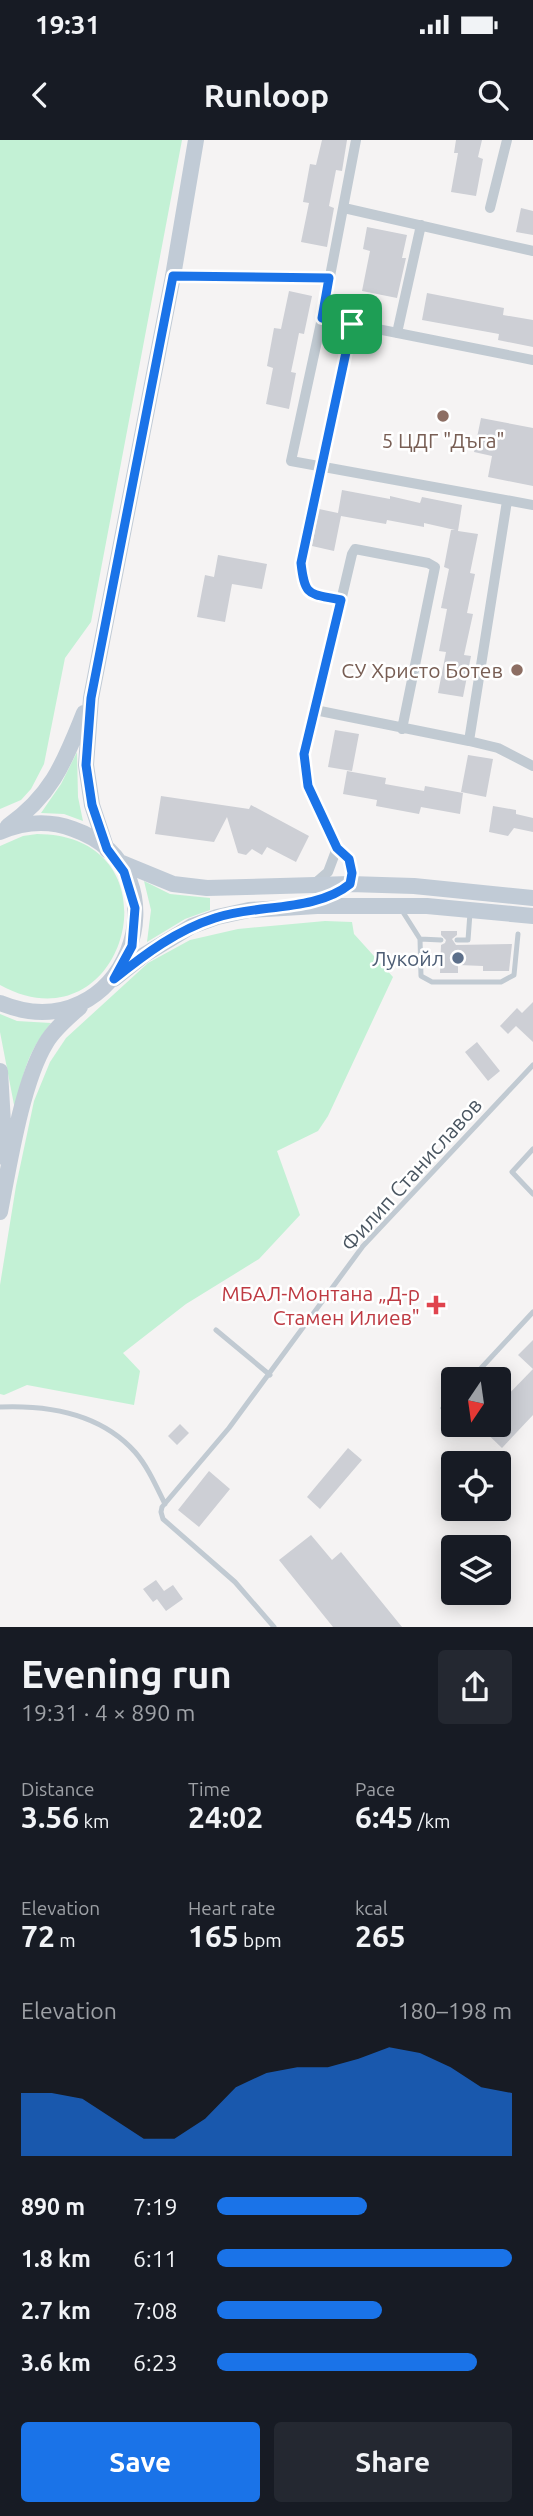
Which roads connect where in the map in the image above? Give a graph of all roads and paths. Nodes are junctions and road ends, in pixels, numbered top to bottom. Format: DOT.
graph roads {
  1 [pos="196,140"];
  2 [pos="356,140"];
  3 [pos="507,140"];
  4 [pos="344,208"];
  5 [pos="490,208"];
  6 [pos="421,225"];
  7 [pos="533,251"];
  8 [pos="173,276"];
  9 [pos="329,278"];
  10 [pos="322,318"];
  11 [pos="352,324"];
  12 [pos="397,333"];
  13 [pos="533,360"];
  14 [pos="321,467"];
  15 [pos="507,501"];
  16 [pos="533,505"];
  17 [pos="341,600"];
  18 [pos="91,698"];
  19 [pos="315,709"];
  20 [pos="402,729"];
  21 [pos="469,741"];
  22 [pos="533,766"];
  23 [pos="0,832"];
  24 [pos="337,848"];
  25 [pos="112,855"];
  26 [pos="350,884"];
  27 [pos="313,885"];
  28 [pos="525,897"];
  29 [pos="471,898"];
  30 [pos="399,905"];
  31 [pos="277,907"];
  32 [pos="533,916"];
  33 [pos="518,934"];
  34 [pos="419,939"];
  35 [pos="441,940"];
  36 [pos="457,940"];
  37 [pos="114,979"];
  38 [pos="86,1001"];
  39 [pos="0,1003"];
  40 [pos="533,1065"];
  41 [pos="0,1070"];
  42 [pos="533,1149"];
  43 [pos="5,1185"];
  44 [pos="533,1194"];
  45 [pos="0,1212"];
  46 [pos="533,1312"];
  47 [pos="216,1330"];
  48 [pos="482,1367"];
  49 [pos="270,1375"];
  50 [pos="0,1407"];
  51 [pos="165,1504"];
  52 [pos="274,1627"];
  1 -- 8 [label="main road"];
  2 -- 4 [label="street"];
  3 -- 5 [label="street"];
  4 -- 6 [label="street"];
  4 -- 9 [label="street"];
  6 -- 7 [label="street"];
  6 -- 12 [label="street"];
  8 -- 9 [label="street"];
  8 -- 18 [label="main road"];
  9 -- 10 [label="street"];
  10 -- 11 [label="street"];
  10 -- 14 [label="street"];
  11 -- 12 [label="street"];
  11 -- 14 [label="lane"];
  12 -- 13 [label="street"];
  14 -- 15 [label="street"];
  14 -- 17 [label="street"];
  15 -- 16 [label="street"];
  15 -- 21 [label="street"];
  17 -- 19 [label="street"];
  17 -- 20 [label="street"];
  18 -- 23 [label="main road"];
  18 -- 25 [label="main road"];
  19 -- 20 [label="street"];
  19 -- 24 [label="street"];
  20 -- 21 [label="street"];
  21 -- 22 [label="street"];
  23 -- 25 [label="main road"];
  24 -- 26 [label="street"];
  24 -- 27 [label="street"];
  25 -- 27 [label="main road"];
  25 -- 37 [label="main road"];
  26 -- 27 [label="main road"];
  26 -- 29 [label="main road"];
  26 -- 31 [label="main road"];
  28 -- 29 [label="main road"];
  29 -- 30 [label="main road"];
  29 -- 32 [label="main road"];
  29 -- 36 [label="lane"];
  30 -- 31 [label="main road"];
  30 -- 34 [label="lane"];
  31 -- 37 [label="main road"];
  33 -- 34 [label="lane"];
  34 -- 35 [label="lane"];
  37 -- 38 [label="main road"];
  38 -- 39 [label="main road"];
  38 -- 43 [label="main road"];
  40 -- 49 [label="lane, Филип Станиславов"];
  41 -- 43 [label="main road"];
  42 -- 44 [label="lane"];
  43 -- 45 [label="main road"];
  46 -- 48 [label="lane"];
  47 -- 49 [label="lane"];
  49 -- 51 [label="lane, Филип Станиславов"];
  50 -- 51 [label="lane"];
  51 -- 52 [label="lane"];
}
